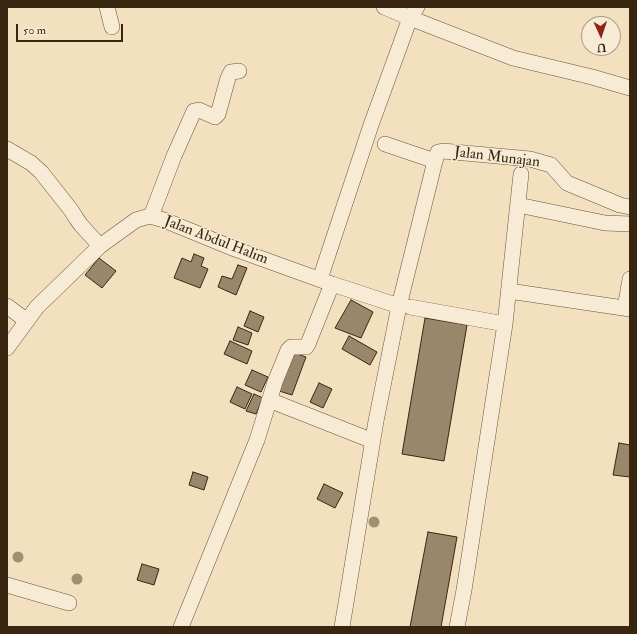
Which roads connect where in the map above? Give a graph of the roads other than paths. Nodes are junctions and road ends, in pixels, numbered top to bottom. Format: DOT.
graph roads {
  1 [pos="107,7"];
  2 [pos="384,7"];
  3 [pos="414,13"];
  4 [pos="112,27"];
  5 [pos="238,71"];
  6 [pos="630,88"];
  7 [pos="385,144"];
  8 [pos="7,149"];
  9 [pos="435,161"];
  10 [pos="521,174"];
  11 [pos="518,205"];
  12 [pos="630,207"];
  13 [pos="150,216"];
  14 [pos="630,224"];
  15 [pos="100,246"];
  16 [pos="630,279"];
  17 [pos="326,282"];
  18 [pos="509,291"];
  19 [pos="7,306"];
  20 [pos="405,306"];
  21 [pos="628,309"];
  22 [pos="27,321"];
  23 [pos="505,324"];
  24 [pos="7,348"];
  25 [pos="269,400"];
  26 [pos="373,441"];
  27 [pos="7,585"];
  28 [pos="69,603"];
  29 [pos="181,627"];
  30 [pos="342,627"];
  31 [pos="456,627"];
  1 -- 4 [label="street"];
  2 -- 3 [label="street"];
  3 -- 6 [label="street"];
  3 -- 17 [label="street"];
  5 -- 13 [label="street"];
  7 -- 9 [label="street"];
  8 -- 15 [label="street"];
  9 -- 12 [label="street, Jalan Munajan"];
  9 -- 20 [label="street, Jalan Munajan"];
  10 -- 11 [label="street"];
  11 -- 14 [label="street"];
  11 -- 18 [label="street"];
  13 -- 15 [label="street, Jalan Abdul Halim"];
  13 -- 17 [label="street, Jalan Abdul Halim"];
  15 -- 22 [label="street, Jalan Abdul Halim"];
  16 -- 21 [label="street"];
  17 -- 20 [label="street, Jalan Abdul Halim"];
  17 -- 25 [label="street"];
  18 -- 21 [label="street"];
  18 -- 23 [label="street"];
  19 -- 22 [label="street"];
  20 -- 23 [label="street, Jalan Abdul Halim"];
  20 -- 26 [label="street, Jalan Munajan"];
  22 -- 24 [label="street, Jalan Abdul Halim"];
  23 -- 31 [label="street"];
  25 -- 26 [label="street"];
  25 -- 29 [label="street"];
  26 -- 30 [label="street, Jalan Munajan"];
  27 -- 28 [label="street"];
}
